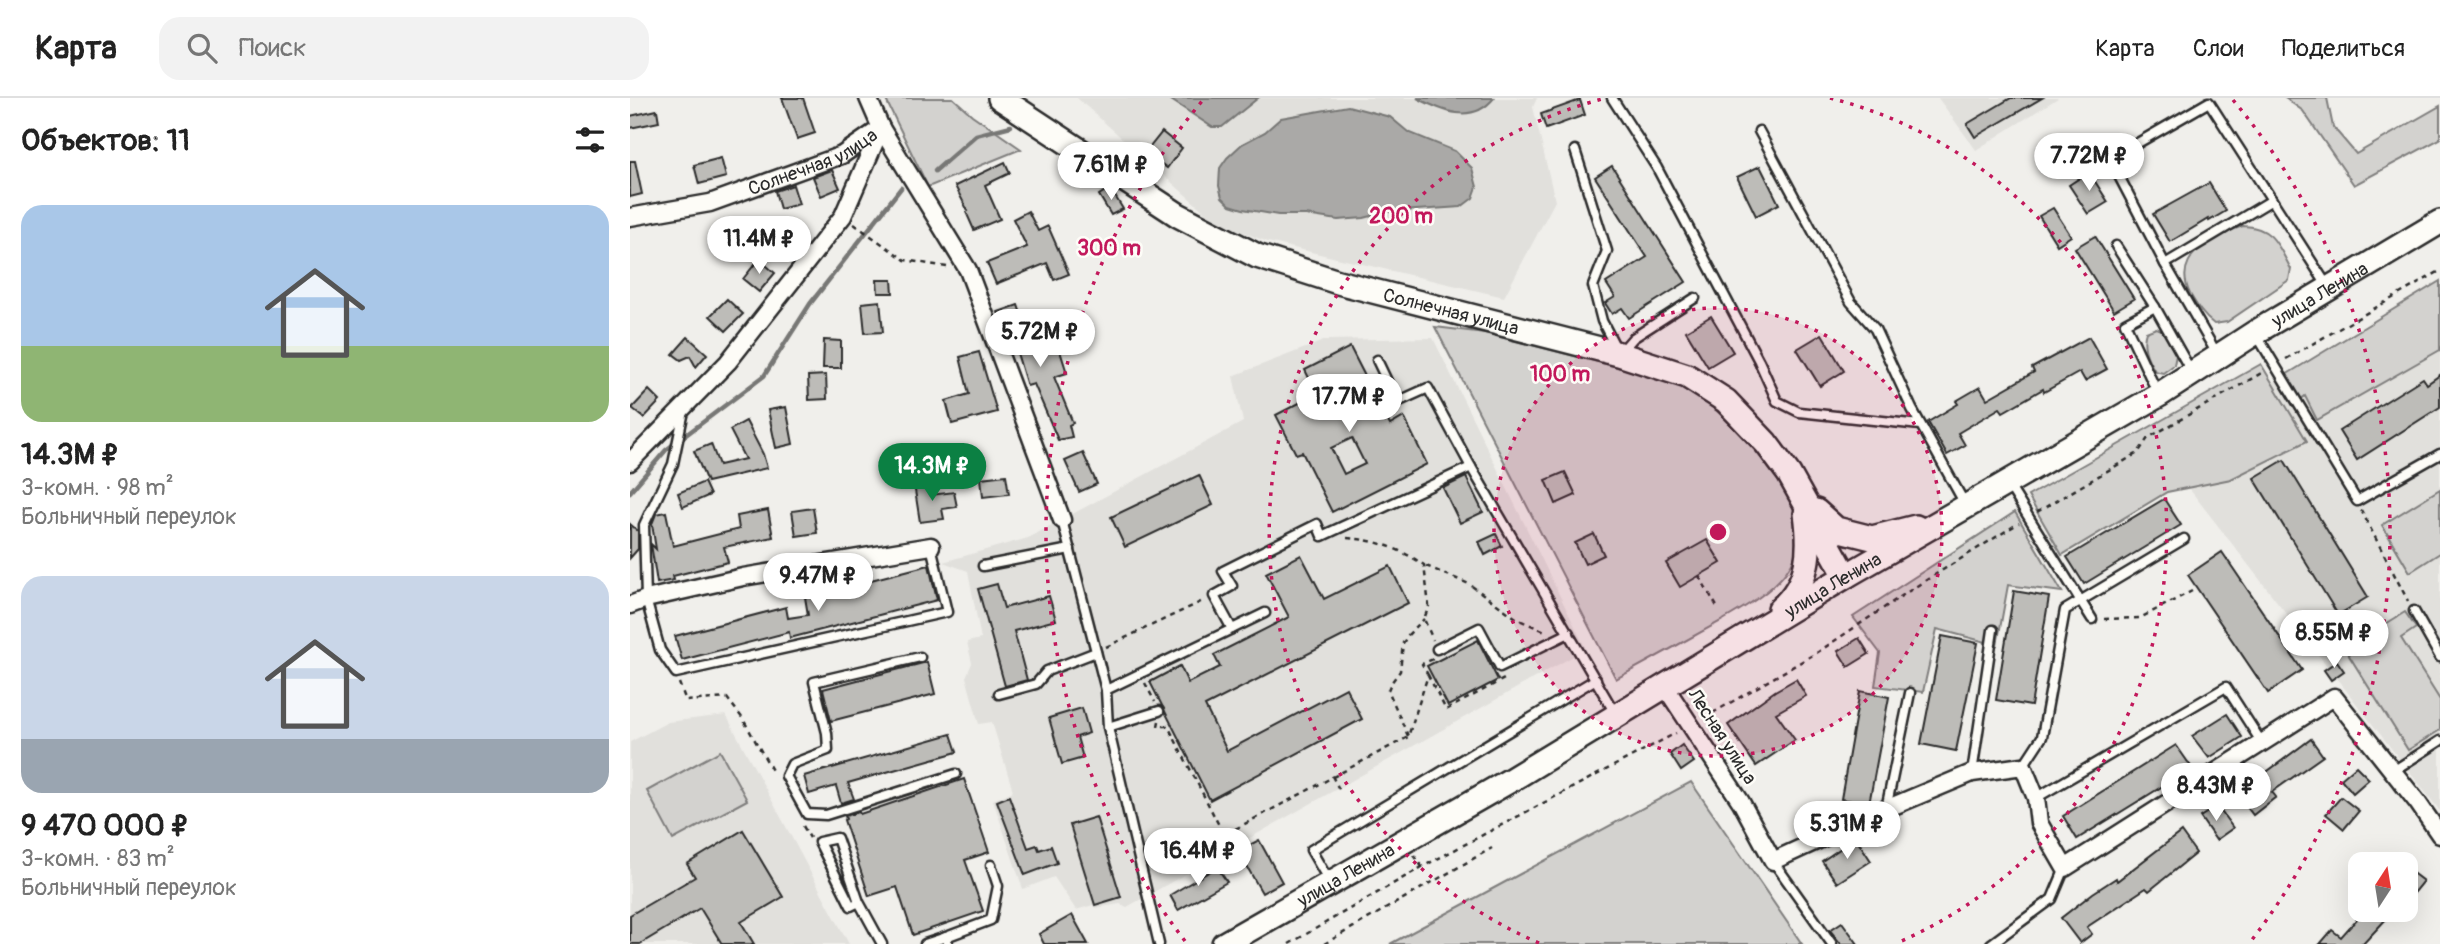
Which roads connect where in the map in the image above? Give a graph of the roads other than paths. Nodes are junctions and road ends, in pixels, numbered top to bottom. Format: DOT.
graph roads {
  1 [pos="868,98"];
  2 [pos="1000,98"];
  3 [pos="1612,98"];
  4 [pos="881,128"];
  5 [pos="1759,131"];
  6 [pos="1575,150"];
  7 [pos="2272,200"];
  8 [pos="630,217"];
  9 [pos="2440,222"];
  10 [pos="2116,246"];
  11 [pos="2165,264"];
  12 [pos="2329,290"];
  13 [pos="1695,298"];
  14 [pos="2155,307"];
  15 [pos="2256,332"];
  16 [pos="1619,354"];
  17 [pos="2218,356"];
  18 [pos="1377,360"];
  19 [pos="2192,373"];
  20 [pos="2159,395"];
  21 [pos="685,406"];
  22 [pos="1920,425"];
  23 [pos="2440,454"];
  24 [pos="630,462"];
  25 [pos="1471,467"];
  26 [pos="2007,481"];
  27 [pos="1804,499"];
  28 [pos="1966,506"];
  29 [pos="1062,520"];
  30 [pos="1939,521"];
  31 [pos="2184,539"];
  32 [pos="931,546"];
  33 [pos="1070,549"];
  34 [pos="983,566"];
  35 [pos="1846,576"];
  36 [pos="646,599"];
  37 [pos="2081,601"];
  38 [pos="630,605"];
  39 [pos="2414,611"];
  40 [pos="1265,613"];
  41 [pos="2092,619"];
  42 [pos="1232,629"];
  43 [pos="1993,629"];
  44 [pos="1756,630"];
  45 [pos="1569,633"];
  46 [pos="1437,649"];
  47 [pos="1096,652"];
  48 [pos="920,657"];
  49 [pos="2440,657"];
  50 [pos="1595,679"];
  51 [pos="1664,685"];
  52 [pos="1106,690"];
  53 [pos="1910,693"];
  54 [pos="999,694"];
  55 [pos="1159,711"];
  56 [pos="1616,715"];
  57 [pos="1108,727"];
  58 [pos="2440,741"];
  59 [pos="2262,743"];
  60 [pos="2023,766"];
  61 [pos="2393,771"];
  62 [pos="1972,773"];
  63 [pos="956,774"];
  64 [pos="2036,797"];
  65 [pos="1886,809"];
  66 [pos="2440,835"];
  67 [pos="1773,861"];
  68 [pos="991,865"];
  69 [pos="2065,867"];
  70 [pos="1329,883"];
  71 [pos="859,902"];
  72 [pos="947,940"];
  73 [pos="882,944"];
  74 [pos="925,944"];
  75 [pos="1159,944"];
  76 [pos="1224,944"];
  77 [pos="1832,944"];
  78 [pos="1991,944"];
  1 -- 4 [label="street, Солнечная улица"];
  2 -- 16 [label="main road, Солнечная улица"];
  3 -- 22 [label="lane"];
  4 -- 8 [label="street, Солнечная улица"];
  4 -- 21 [label="street"];
  4 -- 29 [label="street"];
  5 -- 22 [label="lane"];
  6 -- 16 [label="lane"];
  7 -- 11 [label="lane"];
  7 -- 11 [label="lane"];
  7 -- 12 [label="lane"];
  9 -- 12 [label="main road, улица Ленина"];
  10 -- 14 [label="lane"];
  11 -- 17 [label="lane"];
  12 -- 15 [label="main road, улица Ленина"];
  13 -- 16 [label="lane"];
  14 -- 19 [label="lane"];
  14 -- 20 [label="lane"];
  15 -- 17 [label="main road, улица Ленина"];
  15 -- 23 [label="lane"];
  16 -- 27 [label="main road, Солнечная улица"];
  17 -- 19 [label="main road, улица Ленина"];
  18 -- 25 [label="lane"];
  19 -- 20 [label="main road, улица Ленина"];
  20 -- 26 [label="main road, улица Ленина"];
  21 -- 24 [label="street"];
  21 -- 36 [label="lane"];
  22 -- 28 [label="lane"];
  25 -- 42 [label="lane"];
  25 -- 45 [label="lane"];
  26 -- 28 [label="main road, улица Ленина"];
  26 -- 37 [label="lane"];
  27 -- 30 [label="main road"];
  27 -- 35 [label="main road, Солнечная улица"];
  27 -- 44 [label="main road"];
  28 -- 30 [label="main road, улица Ленина"];
  29 -- 33 [label="lane"];
  30 -- 35 [label="main road, улица Ленина"];
  31 -- 37 [label="lane"];
  32 -- 36 [label="street"];
  32 -- 36 [label="lane"];
  33 -- 34 [label="lane"];
  33 -- 47 [label="lane"];
  35 -- 44 [label="main road, улица Ленина"];
  36 -- 38 [label="street"];
  37 -- 41 [label="lane"];
  37 -- 60 [label="lane"];
  39 -- 49 [label="lane"];
  40 -- 42 [label="lane"];
  42 -- 52 [label="lane"];
  43 -- 62 [label="lane"];
  44 -- 51 [label="main road, улица Ленина"];
  45 -- 46 [label="lane"];
  45 -- 50 [label="lane"];
  47 -- 52 [label="lane"];
  47 -- 54 [label="lane"];
  48 -- 63 [label="lane"];
  50 -- 56 [label="lane"];
  50 -- 70 [label="lane"];
  51 -- 56 [label="main road, улица Ленина"];
  51 -- 67 [label="street, Лесная улица"];
  52 -- 57 [label="lane"];
  53 -- 65 [label="lane"];
  55 -- 57 [label="lane"];
  56 -- 70 [label="main road, улица Ленина"];
  57 -- 75 [label="lane"];
  58 -- 61 [label="lane"];
  59 -- 61 [label="street"];
  59 -- 64 [label="lane"];
  59 -- 69 [label="street"];
  60 -- 62 [label="street"];
  60 -- 64 [label="street"];
  61 -- 66 [label="street"];
  62 -- 65 [label="street"];
  64 -- 69 [label="street"];
  65 -- 67 [label="street"];
  67 -- 77 [label="lane"];
  68 -- 72 [label="lane"];
  69 -- 78 [label="lane"];
  70 -- 76 [label="main road, улица Ленина"];
  71 -- 71 [label="lane"];
  71 -- 73 [label="lane"];
  72 -- 74 [label="lane"];
}
